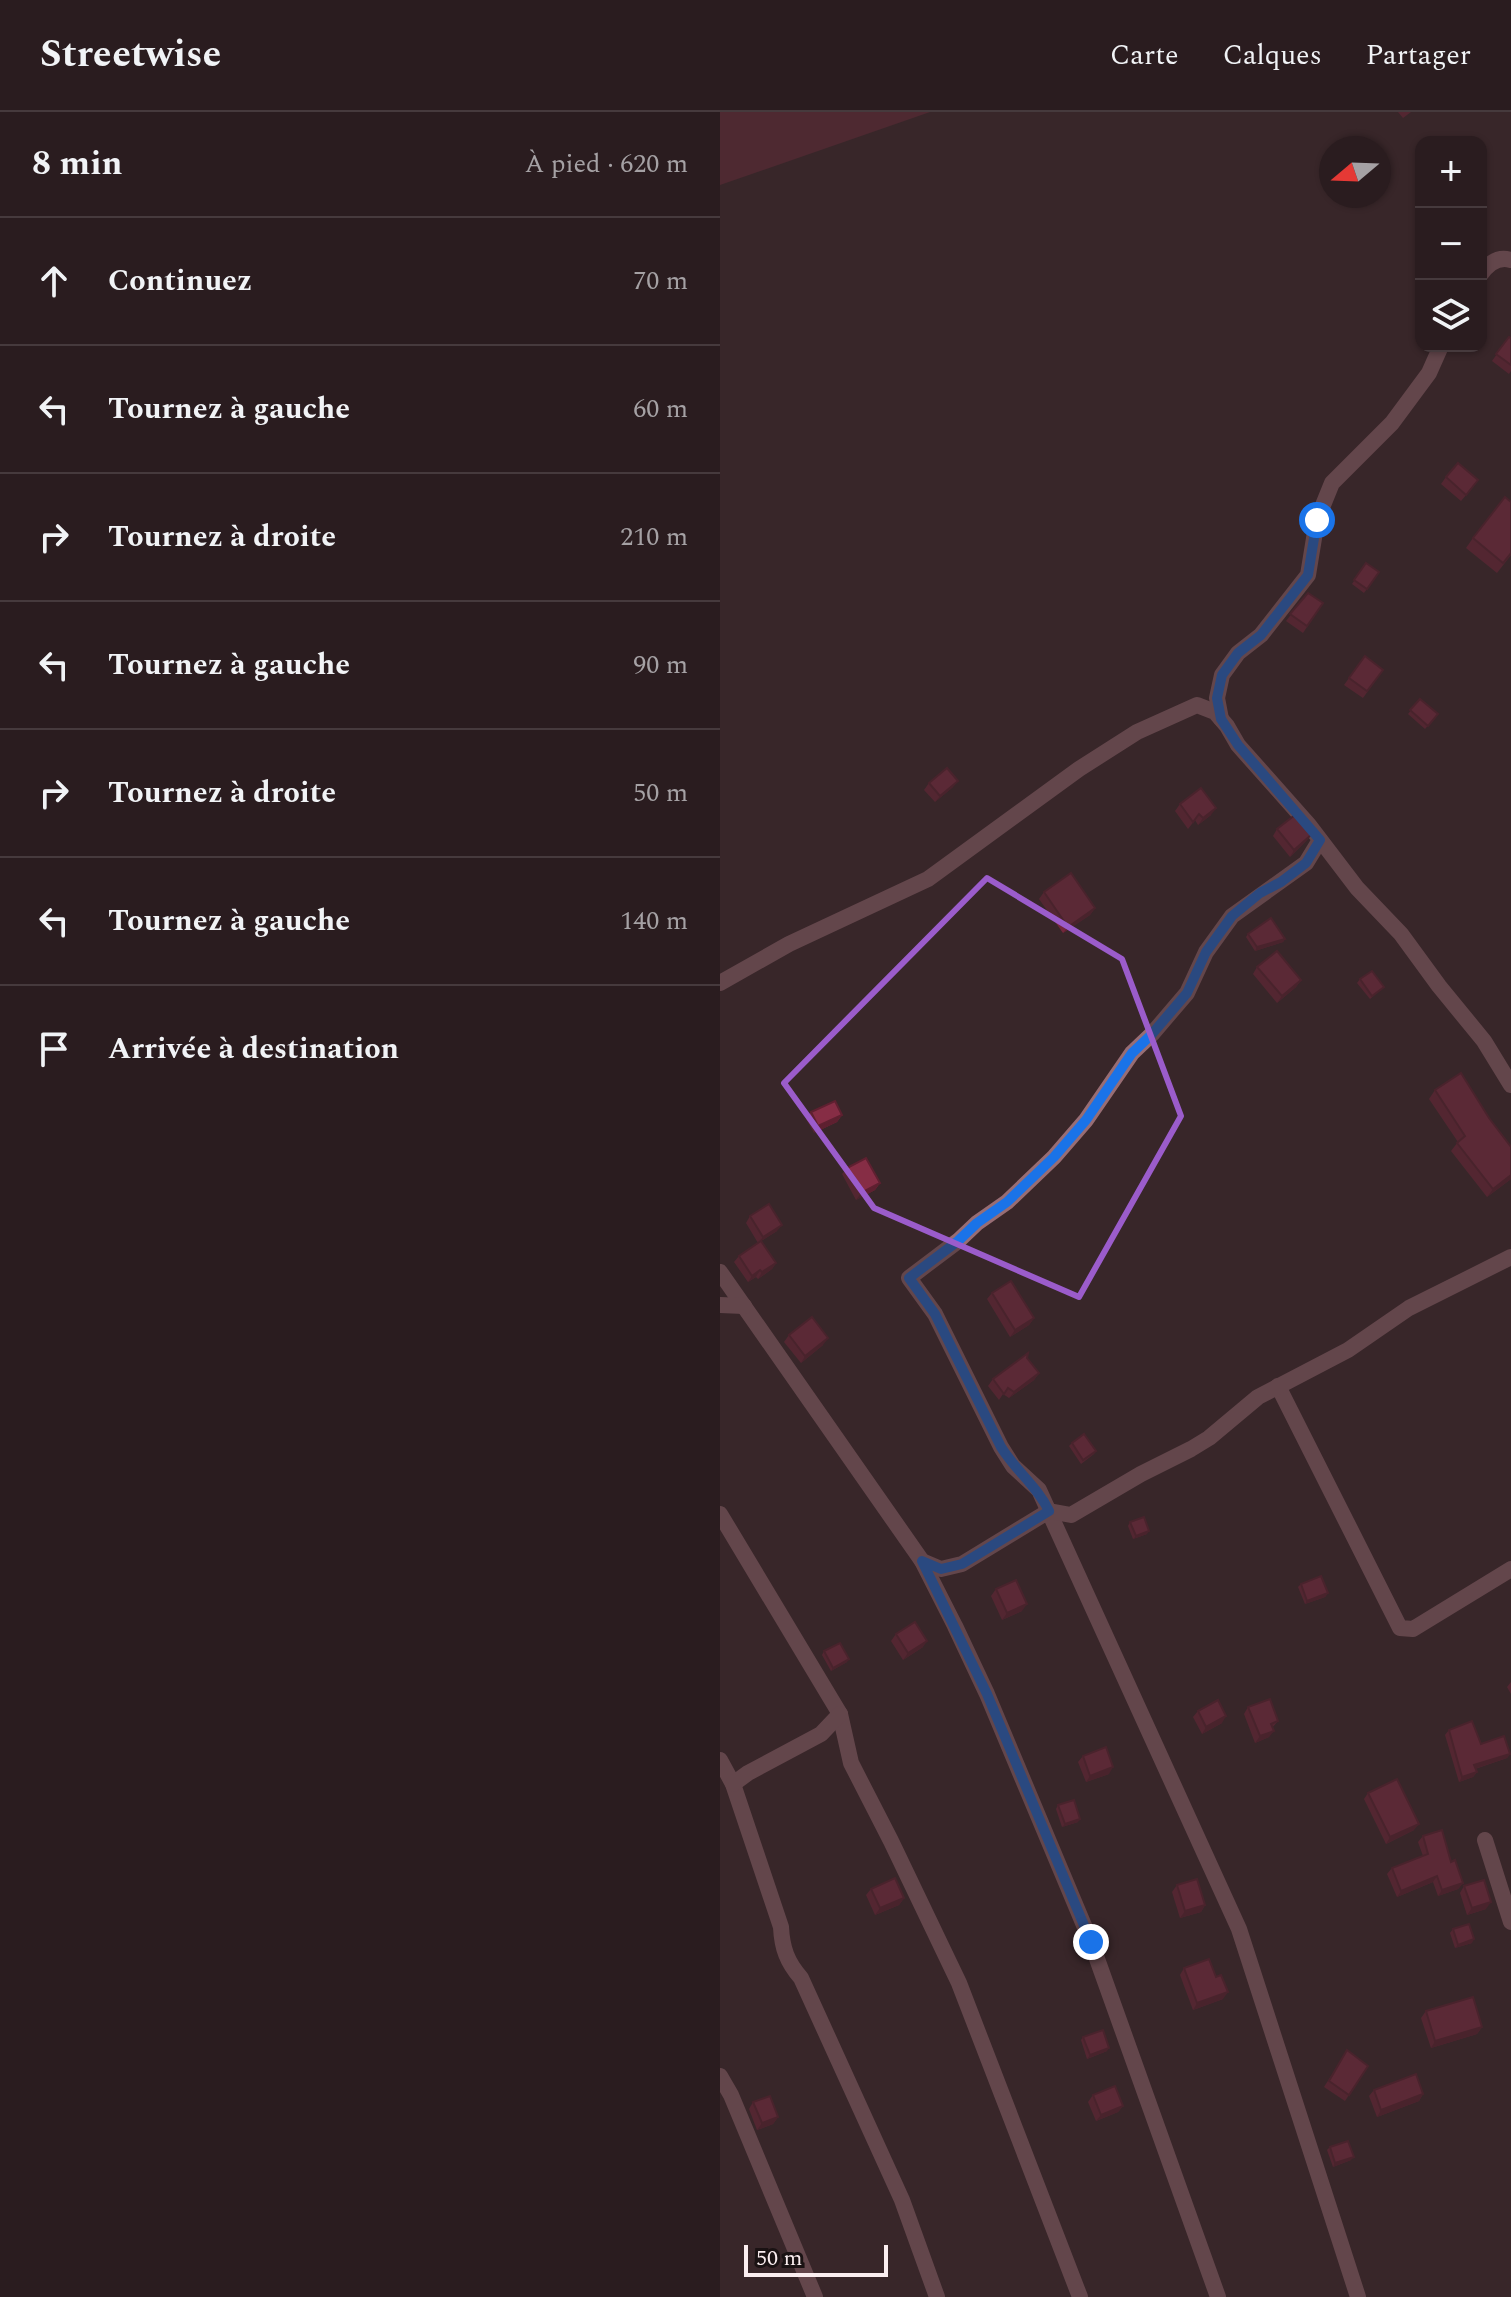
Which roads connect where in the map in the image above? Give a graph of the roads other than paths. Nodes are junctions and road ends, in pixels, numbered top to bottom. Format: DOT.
graph roads {
  1 [pos="1509,256"];
  2 [pos="1487,265"];
  3 [pos="1438,352"];
  4 [pos="1221,719"];
  5 [pos="1320,840"];
  6 [pos="720,983"];
  7 [pos="1511,1085"];
  8 [pos="1511,1257"];
  9 [pos="720,1272"];
  10 [pos="720,1305"];
  11 [pos="744,1306"];
  12 [pos="1278,1386"];
  13 [pos="1049,1511"];
  14 [pos="720,1514"];
  15 [pos="1071,1515"];
  16 [pos="1061,1538"];
  17 [pos="922,1561"];
  18 [pos="1511,1569"];
  19 [pos="840,1714"];
  20 [pos="720,1760"];
  21 [pos="733,1784"];
  22 [pos="1485,1840"];
  23 [pos="1511,1922"];
  24 [pos="720,2076"];
  25 [pos="815,2297"];
  26 [pos="937,2297"];
  27 [pos="1080,2297"];
  28 [pos="1218,2297"];
  29 [pos="1358,2297"];
  1 -- 2 [label="street"];
  3 -- 4 [label="street"];
  4 -- 5 [label="street"];
  4 -- 6 [label="street"];
  5 -- 7 [label="street"];
  5 -- 13 [label="street"];
  8 -- 12 [label="street"];
  9 -- 11 [label="street"];
  10 -- 11 [label="street"];
  11 -- 17 [label="street"];
  12 -- 15 [label="street"];
  12 -- 18 [label="street"];
  13 -- 15 [label="street"];
  13 -- 16 [label="street"];
  13 -- 17 [label="street"];
  14 -- 19 [label="street"];
  15 -- 16 [label="street"];
  16 -- 29 [label="street"];
  17 -- 28 [label="street"];
  19 -- 21 [label="street"];
  19 -- 27 [label="street"];
  20 -- 21 [label="street"];
  21 -- 26 [label="street"];
  22 -- 23 [label="street"];
  24 -- 25 [label="street"];
}
